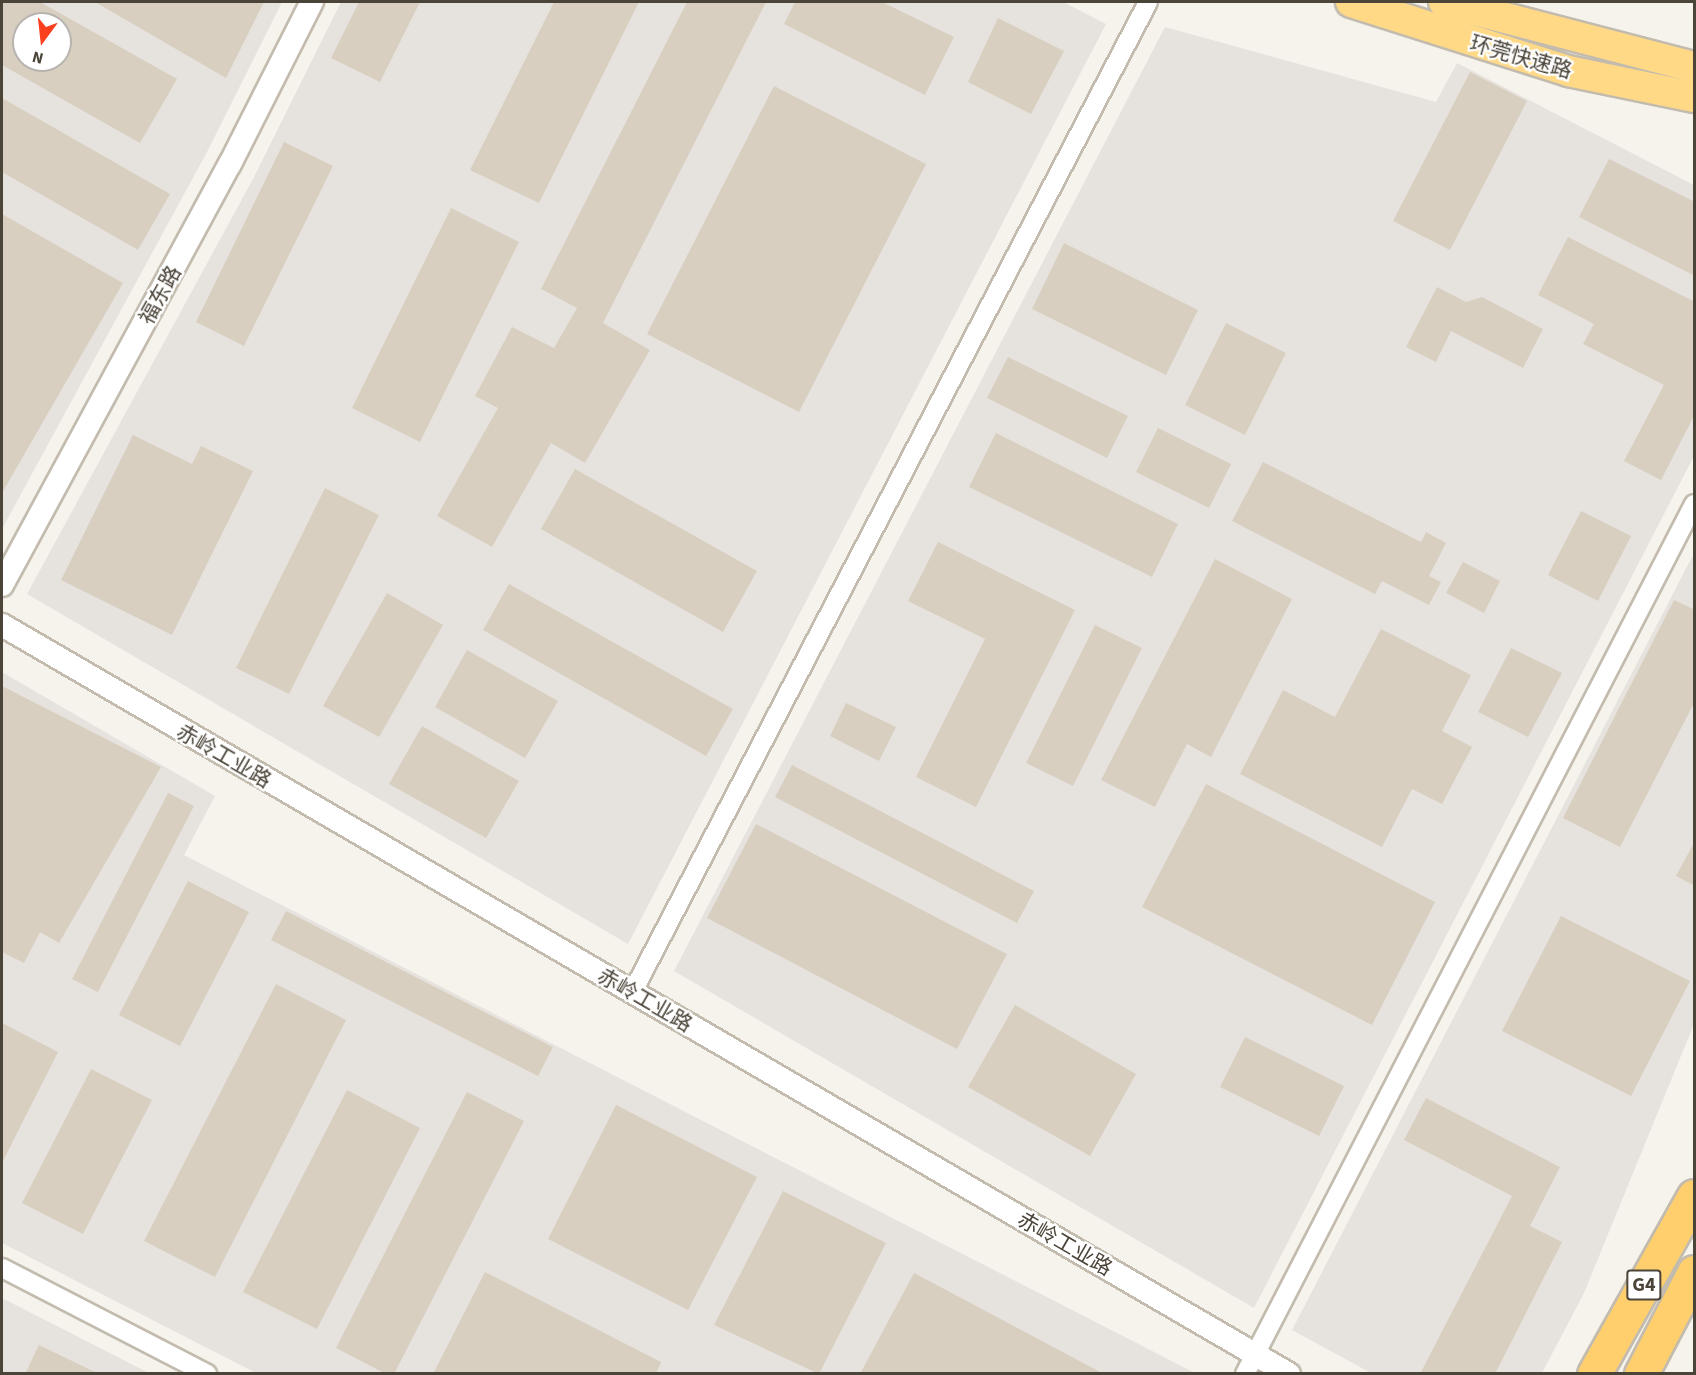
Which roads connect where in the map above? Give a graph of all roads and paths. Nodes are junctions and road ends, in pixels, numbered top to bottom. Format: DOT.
graph roads {
  1 [pos="312,2"];
  2 [pos="1148,2"];
  3 [pos="1351,2"];
  4 [pos="1444,2"];
  5 [pos="1695,67"];
  6 [pos="1695,97"];
  7 [pos="1695,504"];
  8 [pos="2,585"];
  9 [pos="2,625"];
  10 [pos="632,993"];
  11 [pos="1695,1196"];
  12 [pos="2,1268"];
  13 [pos="1695,1272"];
  14 [pos="1250,1364"];
  15 [pos="207,1374"];
  16 [pos="1289,1374"];
  17 [pos="1594,1374"];
  18 [pos="1641,1374"];
  1 -- 8 [label="street, 福东路"];
  2 -- 10 [label="street"];
  3 -- 6 [label="highway, 环莞快速路"];
  4 -- 5 [label="highway, 环莞快速路"];
  7 -- 14 [label="street"];
  9 -- 10 [label="street, 赤岭工业路"];
  10 -- 14 [label="street, 赤岭工业路"];
  11 -- 17 [label="highway, G4"];
  12 -- 15 [label="street"];
  13 -- 18 [label="highway, G4"];
  14 -- 16 [label="street, 赤岭工业路"];
}
